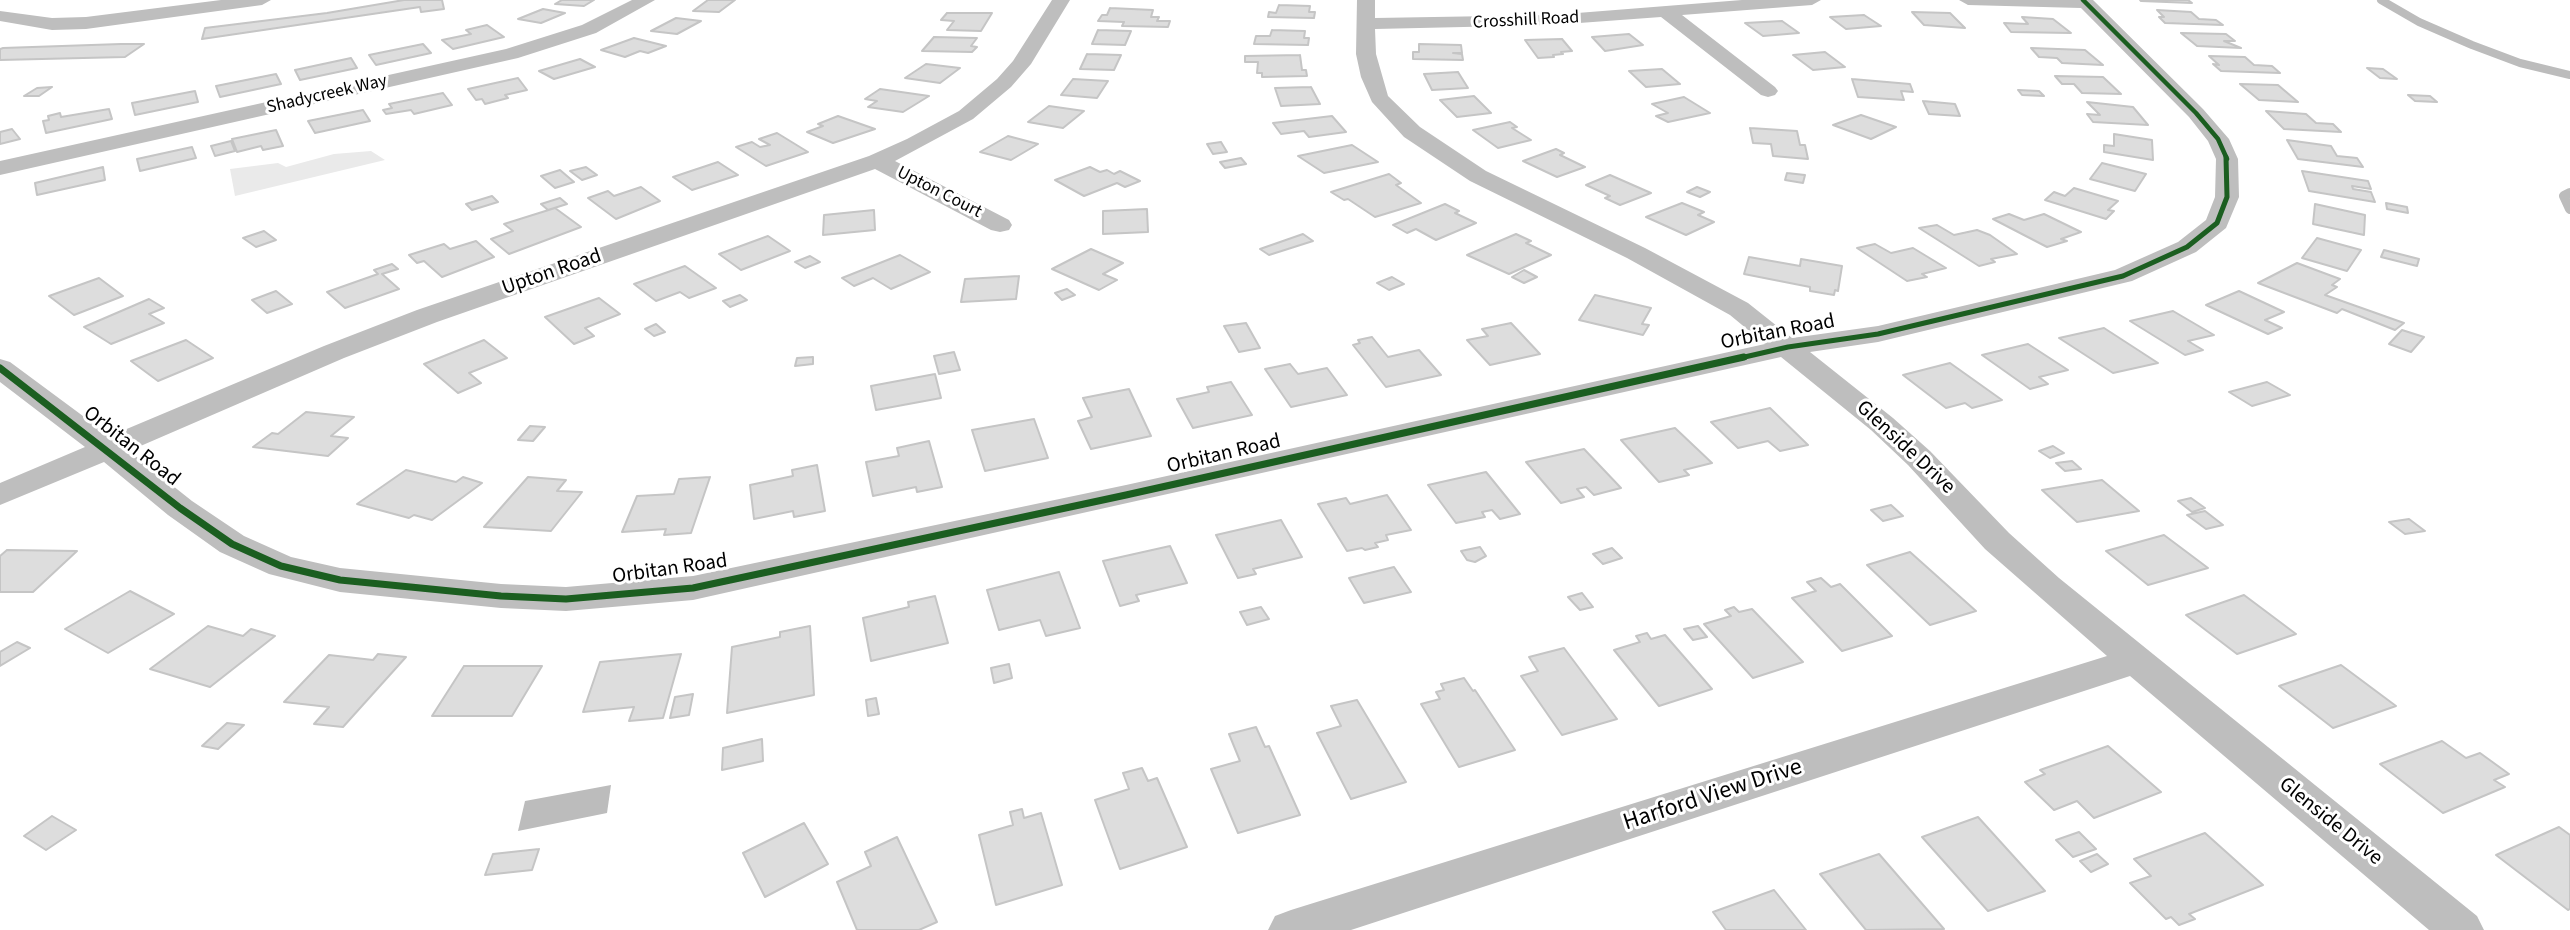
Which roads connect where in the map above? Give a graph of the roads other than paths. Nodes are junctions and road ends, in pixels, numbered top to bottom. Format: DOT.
graph roads {
  1 [pos="6,0"];
  2 [pos="262,0"];
  3 [pos="646,0"];
  4 [pos="1061,0"];
  5 [pos="1812,0"];
  6 [pos="1968,0"];
  7 [pos="2084,1"];
  8 [pos="0,2"];
  9 [pos="1366,12"];
  10 [pos="1666,12"];
  11 [pos="0,16"];
  12 [pos="1768,91"];
  13 [pos="877,161"];
  14 [pos="0,168"];
  15 [pos="1000,225"];
  16 [pos="1788,347"];
  17 [pos="0,368"];
  18 [pos="106,448"];
  19 [pos="0,495"];
  20 [pos="2134,661"];
  21 [pos="1291,930"];
  22 [pos="2461,930"];
  1 -- 8 [label="street"];
  2 -- 11 [label="street"];
  3 -- 14 [label="street, Shadycreek Way"];
  4 -- 13 [label="street, Upton Road"];
  5 -- 10 [label="street, Crosshill Road"];
  6 -- 7 [label="street"];
  7 -- 16 [label="street, Orbitan Road"];
  9 -- 10 [label="street, Crosshill Road"];
  9 -- 16 [label="street, Glenside Drive"];
  10 -- 12 [label="street"];
  13 -- 15 [label="street, Upton Court"];
  13 -- 18 [label="street, Upton Road"];
  16 -- 18 [label="street, Orbitan Road"];
  16 -- 20 [label="street, Glenside Drive"];
  17 -- 18 [label="street, Orbitan Road"];
  18 -- 19 [label="street, Upton Road"];
  20 -- 21 [label="street, Harford View Drive"];
  20 -- 22 [label="street, Glenside Drive"];
}
